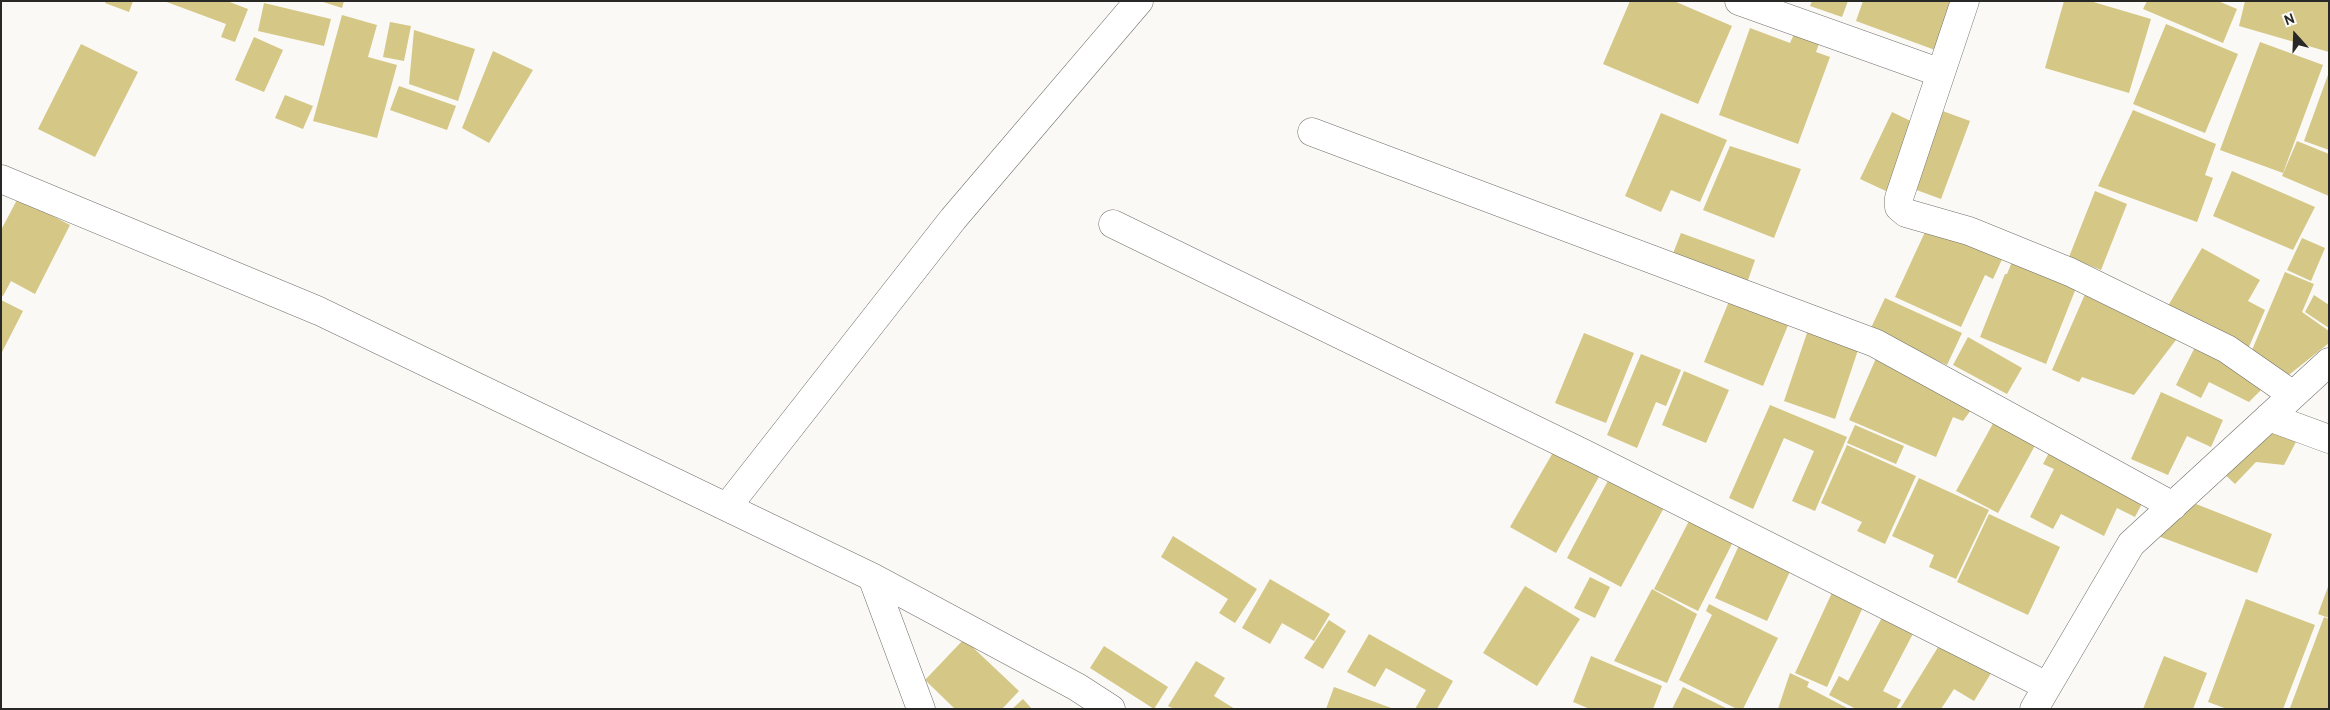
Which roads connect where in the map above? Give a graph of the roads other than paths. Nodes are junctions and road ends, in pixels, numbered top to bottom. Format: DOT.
graph roads {
  1 [pos="1139,1"];
  2 [pos="1740,1"];
  3 [pos="1965,1"];
  4 [pos="1941,73"];
  5 [pos="1312,132"];
  6 [pos="1,179"];
  7 [pos="1113,224"];
  8 [pos="2329,362"];
  9 [pos="2293,395"];
  10 [pos="2269,417"];
  11 [pos="2329,439"];
  12 [pos="2173,506"];
  13 [pos="728,507"];
  14 [pos="872,577"];
  15 [pos="2040,697"];
  16 [pos="921,709"];
  17 [pos="1111,709"];
  1 -- 13 [label="street"];
  2 -- 4 [label="street"];
  3 -- 4 [label="street"];
  4 -- 9 [label="street"];
  5 -- 12 [label="street"];
  6 -- 13 [label="street"];
  7 -- 15 [label="street"];
  8 -- 9 [label="street"];
  9 -- 10 [label="street"];
  10 -- 11 [label="street"];
  10 -- 12 [label="street"];
  12 -- 15 [label="street"];
  13 -- 14 [label="street"];
  14 -- 16 [label="street"];
  14 -- 17 [label="street"];
}
